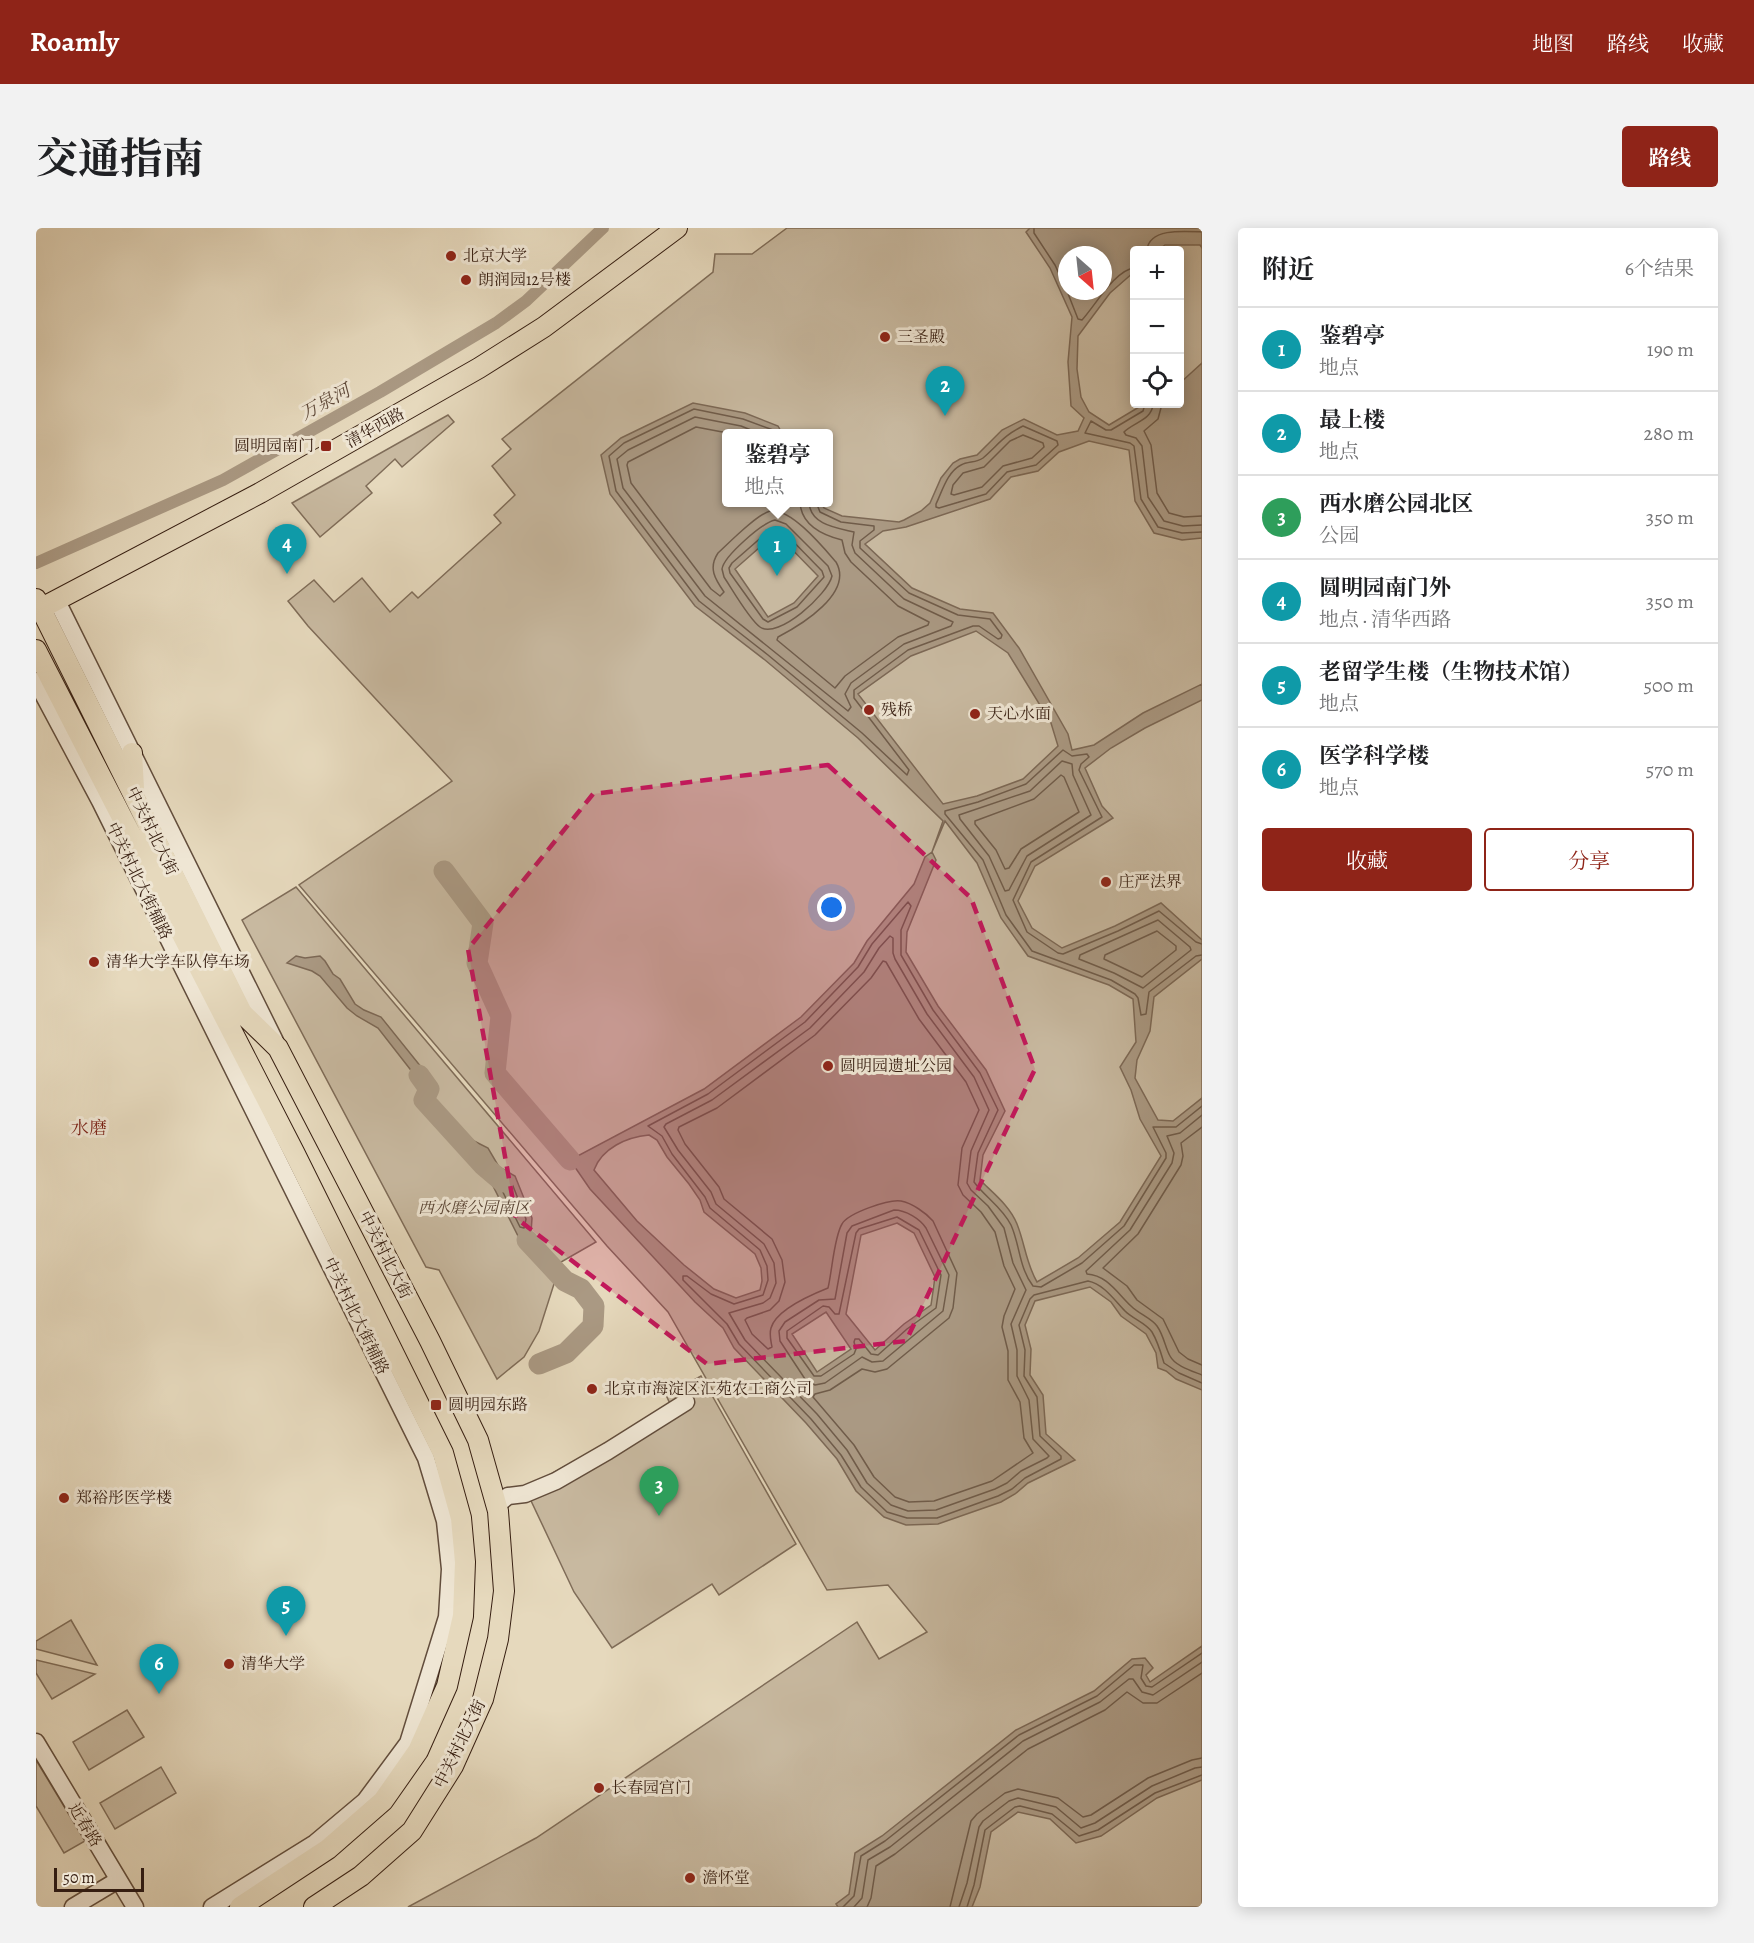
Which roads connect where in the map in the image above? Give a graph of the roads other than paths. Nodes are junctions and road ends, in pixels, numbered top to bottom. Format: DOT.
graph roads {
  1 [pos="677,228"];
  2 [pos="42,605"];
  3 [pos="36,650"];
  4 [pos="36,681"];
  5 [pos="132,753"];
  6 [pos="135,797"];
  7 [pos="278,1048"];
  8 [pos="686,1402"];
  9 [pos="497,1505"];
  10 [pos="36,1742"];
  11 [pos="118,1880"];
  12 [pos="73,1907"];
  13 [pos="135,1907"];
  14 [pos="212,1907"];
  15 [pos="240,1907"];
  16 [pos="314,1907"];
  1 -- 2 [label="main road, 清华西路"];
  2 -- 5 [label="street"];
  2 -- 6 [label="main road, 中关村北大街"];
  3 -- 15 [label="main road, 中关村北大街"];
  4 -- 14 [label="street, 中关村北大街辅路"];
  5 -- 6 [label="main road"];
  5 -- 7 [label="street"];
  6 -- 7 [label="main road, 中关村北大街"];
  7 -- 9 [label="main road, 中关村北大街"];
  8 -- 9 [label="street"];
  9 -- 16 [label="main road, 中关村北大街"];
  10 -- 11 [label="street, 近春路"];
  11 -- 12 [label="street"];
  11 -- 13 [label="street, 近春路"];
}
